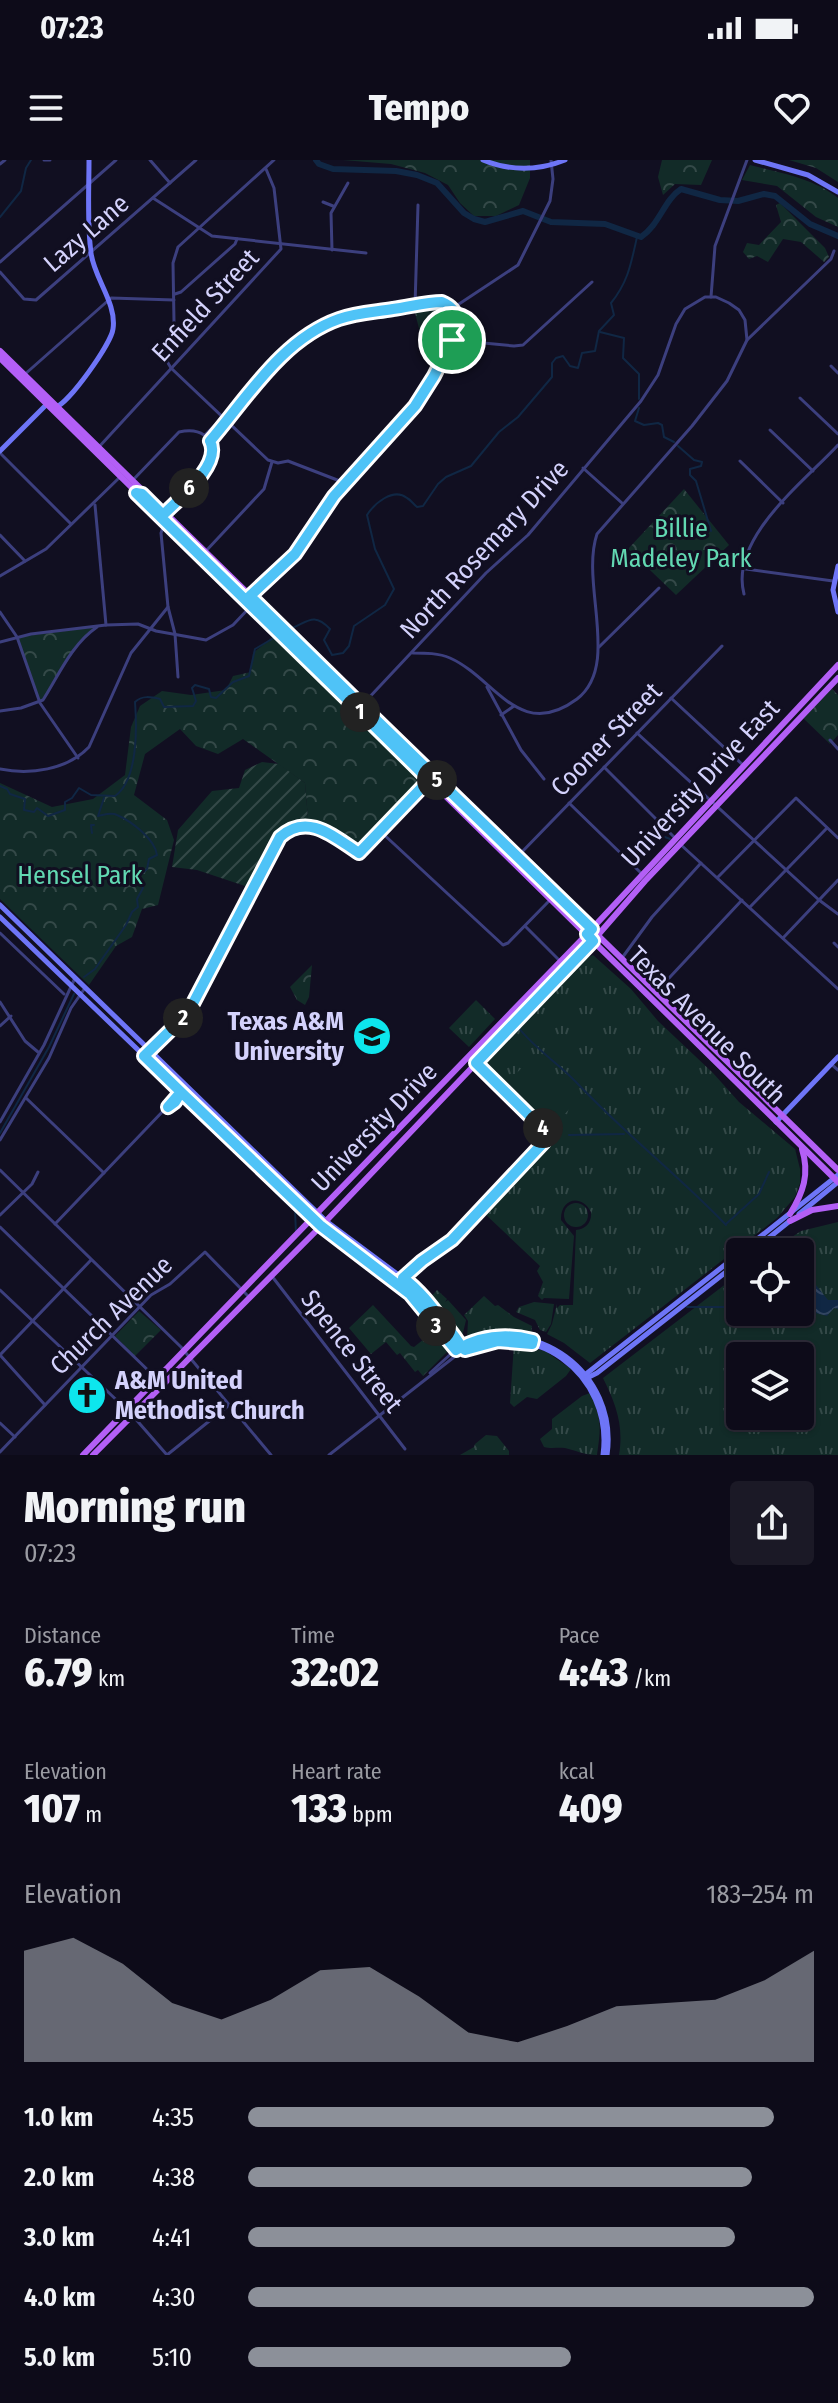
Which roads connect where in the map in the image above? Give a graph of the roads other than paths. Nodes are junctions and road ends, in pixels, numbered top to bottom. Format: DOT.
graph roads {
  1 [pos="5,160"];
  2 [pos="44,160"];
  3 [pos="50,160"];
  4 [pos="89,160"];
  5 [pos="116,160"];
  6 [pos="150,160"];
  7 [pos="196,160"];
  8 [pos="274,160"];
  9 [pos="483,160"];
  10 [pos="565,160"];
  11 [pos="747,160"];
  12 [pos="755,160"];
  13 [pos="551,162"];
  14 [pos="0,164"];
  15 [pos="265,168"];
  16 [pos="170,183"];
  17 [pos="348,183"];
  18 [pos="89,184"];
  19 [pos="838,192"];
  20 [pos="153,198"];
  21 [pos="323,202"];
  22 [pos="418,205"];
  23 [pos="333,206"];
  24 [pos="198,227"];
  25 [pos="237,239"];
  26 [pos="282,244"];
  27 [pos="332,250"];
  28 [pos="834,251"];
  29 [pos="91,253"];
  30 [pos="366,253"];
  31 [pos="0,262"];
  32 [pos="0,272"];
  33 [pos="592,282"];
  34 [pos="175,294"];
  35 [pos="711,297"];
  36 [pos="174,300"];
  37 [pos="108,301"];
  38 [pos="415,306"];
  39 [pos="453,308"];
  40 [pos="452,340"];
  41 [pos="747,340"];
  42 [pos="0,351"];
  43 [pos="0,358"];
  44 [pos="831,366"];
  45 [pos="171,368"];
  46 [pos="838,373"];
  47 [pos="24,375"];
  48 [pos="800,398"];
  49 [pos="46,404"];
  50 [pos="239,405"];
  51 [pos="58,408"];
  52 [pos="223,417"];
  53 [pos="226,423"];
  54 [pos="210,430"];
  55 [pos="770,430"];
  56 [pos="199,432"];
  57 [pos="838,434"];
  58 [pos="208,438"];
  59 [pos="838,445"];
  60 [pos="98,448"];
  61 [pos="0,452"];
  62 [pos="740,461"];
  63 [pos="272,462"];
  64 [pos="583,468"];
  65 [pos="813,471"];
  66 [pos="120,477"];
  67 [pos="132,481"];
  68 [pos="345,483"];
  69 [pos="95,503"];
  70 [pos="623,503"];
  71 [pos="783,503"];
  72 [pos="166,517"];
  73 [pos="72,525"];
  74 [pos="0,535"];
  75 [pos="205,552"];
  76 [pos="26,562"];
  77 [pos="838,566"];
  78 [pos="745,569"];
  79 [pos="217,572"];
  80 [pos="0,576"];
  81 [pos="833,581"];
  82 [pos="659,588"];
  83 [pos="744,594"];
  84 [pos="250,596"];
  85 [pos="251,605"];
  86 [pos="168,607"];
  87 [pos="0,612"];
  88 [pos="838,612"];
  89 [pos="106,625"];
  90 [pos="97,627"];
  91 [pos="151,628"];
  92 [pos="283,629"];
  93 [pos="175,634"];
  94 [pos="17,637"];
  95 [pos="0,642"];
  96 [pos="722,646"];
  97 [pos="599,647"];
  98 [pos="413,653"];
  99 [pos="838,665"];
  100 [pos="178,677"];
  101 [pos="838,678"];
  102 [pos="487,687"];
  103 [pos="816,690"];
  104 [pos="671,698"];
  105 [pos="40,703"];
  106 [pos="514,706"];
  107 [pos="811,706"];
  108 [pos="360,708"];
  109 [pos="0,711"];
  110 [pos="501,715"];
  111 [pos="780,728"];
  112 [pos="637,733"];
  113 [pos="830,740"];
  114 [pos="773,747"];
  115 [pos="838,749"];
  116 [pos="759,751"];
  117 [pos="78,758"];
  118 [pos="744,766"];
  119 [pos="754,766"];
  120 [pos="604,767"];
  121 [pos="0,769"];
  122 [pos="544,779"];
  123 [pos="429,780"];
  124 [pos="458,801"];
  125 [pos="569,803"];
  126 [pos="714,804"];
  127 [pos="827,828"];
  128 [pos="380,831"];
  129 [pos="838,838"];
  130 [pos="678,841"];
  131 [pos="754,841"];
  132 [pos="516,857"];
  133 [pos="702,863"];
  134 [pos="786,871"];
  135 [pos="642,874"];
  136 [pos="718,877"];
  137 [pos="838,880"];
  138 [pos="551,899"];
  139 [pos="742,900"];
  140 [pos="819,900"];
  141 [pos="0,905"];
  142 [pos="750,907"];
  143 [pos="838,914"];
  144 [pos="0,917"];
  145 [pos="525,926"];
  146 [pos="590,932"];
  147 [pos="0,933"];
  148 [pos="596,938"];
  149 [pos="783,938"];
  150 [pos="607,955"];
  151 [pos="578,956"];
  152 [pos="622,958"];
  153 [pos="561,961"];
  154 [pos="75,978"];
  155 [pos="70,984"];
  156 [pos="85,988"];
  157 [pos="838,989"];
  158 [pos="656,992"];
  159 [pos="80,994"];
  160 [pos="66,995"];
  161 [pos="0,1002"];
  162 [pos="11,1016"];
  163 [pos="117,1019"];
  164 [pos="112,1024"];
  165 [pos="0,1026"];
  166 [pos="714,1049"];
  167 [pos="150,1050"];
  168 [pos="40,1053"];
  169 [pos="708,1055"];
  170 [pos="144,1056"];
  171 [pos="469,1056"];
  172 [pos="838,1057"];
  173 [pos="476,1063"];
  174 [pos="831,1064"];
  175 [pos="838,1070"];
  176 [pos="187,1086"];
  177 [pos="181,1092"];
  178 [pos="26,1097"];
  179 [pos="779,1119"];
  180 [pos="0,1122"];
  181 [pos="0,1140"];
  182 [pos="246,1144"];
  183 [pos="801,1146"];
  184 [pos="241,1149"];
  185 [pos="0,1170"];
  186 [pos="38,1172"];
  187 [pos="104,1173"];
  188 [pos="837,1178"];
  189 [pos="22,1193"];
  190 [pos="838,1206"];
  191 [pos="0,1215"];
  192 [pos="316,1216"];
  193 [pos="790,1218"];
  194 [pos="323,1223"];
  195 [pos="55,1224"];
  196 [pos="0,1227"];
  197 [pos="761,1238"];
  198 [pos="767,1238"];
  199 [pos="91,1260"];
  200 [pos="726,1266"];
  201 [pos="726,1269"];
  202 [pos="719,1273"];
  203 [pos="271,1275"];
  204 [pos="403,1278"];
  205 [pos="398,1284"];
  206 [pos="63,1289"];
  207 [pos="0,1290"];
  208 [pos="243,1291"];
  209 [pos="249,1297"];
  210 [pos="140,1307"];
  211 [pos="32,1321"];
  212 [pos="654,1324"];
  213 [pos="445,1326"];
  214 [pos="439,1330"];
  215 [pos="112,1335"];
  216 [pos="533,1342"];
  217 [pos="460,1350"];
  218 [pos="0,1355"];
  219 [pos="187,1355"];
  220 [pos="595,1366"];
  221 [pos="580,1367"];
  222 [pos="81,1368"];
  223 [pos="597,1373"];
  224 [pos="586,1376"];
  225 [pos="158,1380"];
  226 [pos="593,1384"];
  227 [pos="221,1396"];
  228 [pos="45,1405"];
  229 [pos="130,1412"];
  230 [pos="379,1415"];
  231 [pos="0,1423"];
  232 [pos="15,1437"];
  233 [pos="405,1449"];
  234 [pos="0,1452"];
  235 [pos="83,1455"];
  236 [pos="93,1455"];
  237 [pos="167,1455"];
  238 [pos="271,1455"];
  239 [pos="329,1455"];
  240 [pos="605,1455"];
  1 -- 14 [label="street"];
  2 -- 3 [label="street"];
  4 -- 18 [label="street"];
  5 -- 18 [label="street"];
  6 -- 16 [label="street"];
  7 -- 16 [label="street, Lazy Lane"];
  8 -- 15 [label="street"];
  9 -- 13 [label="street"];
  10 -- 13 [label="street"];
  11 -- 35 [label="street"];
  12 -- 19 [label="street"];
  13 -- 39 [label="street"];
  15 -- 24 [label="street"];
  15 -- 26 [label="street, Enfield Street"];
  16 -- 20 [label="street, Lazy Lane"];
  17 -- 23 [label="street"];
  18 -- 29 [label="street"];
  18 -- 31 [label="street"];
  20 -- 24 [label="street"];
  20 -- 29 [label="street, Lazy Lane"];
  21 -- 23 [label="street"];
  22 -- 38 [label="street"];
  23 -- 27 [label="street"];
  24 -- 25 [label="street"];
  24 -- 34 [label="street"];
  25 -- 26 [label="street"];
  25 -- 34 [label="street"];
  26 -- 27 [label="street"];
  26 -- 45 [label="street, Enfield Street"];
  27 -- 30 [label="street"];
  28 -- 41 [label="street"];
  29 -- 32 [label="street, Lazy Lane"];
  29 -- 37 [label="street"];
  33 -- 40 [label="street"];
  34 -- 36 [label="street"];
  35 -- 41 [label="street"];
  35 -- 64 [label="street, North Rosemary Drive"];
  36 -- 37 [label="street"];
  36 -- 45 [label="street"];
  37 -- 47 [label="street"];
  37 -- 51 [label="street"];
  38 -- 39 [label="street"];
  38 -- 50 [label="street"];
  39 -- 40 [label="street"];
  40 -- 68 [label="street"];
  41 -- 70 [label="street"];
  42 -- 47 [label="main road, Texas Avenue South"];
  43 -- 49 [label="main road"];
  44 -- 46 [label="street"];
  45 -- 52 [label="street"];
  45 -- 60 [label="street, Enfield Street"];
  47 -- 51 [label="main road, Texas Avenue South"];
  48 -- 57 [label="street"];
  49 -- 51 [label="street"];
  49 -- 61 [label="street"];
  49 -- 66 [label="main road"];
  50 -- 52 [label="street"];
  50 -- 53 [label="street"];
  51 -- 60 [label="main road, Texas Avenue South"];
  52 -- 53 [label="street"];
  52 -- 54 [label="street"];
  53 -- 58 [label="street"];
  53 -- 63 [label="street"];
  54 -- 56 [label="street"];
  54 -- 58 [label="street"];
  55 -- 65 [label="street"];
  56 -- 58 [label="street"];
  56 -- 67 [label="street"];
  58 -- 72 [label="street"];
  59 -- 65 [label="street"];
  60 -- 67 [label="main road, Texas Avenue South"];
  61 -- 73 [label="street"];
  62 -- 71 [label="street"];
  63 -- 68 [label="street"];
  63 -- 75 [label="street"];
  64 -- 70 [label="street"];
  64 -- 98 [label="street, North Rosemary Drive"];
  65 -- 71 [label="street"];
  66 -- 69 [label="street"];
  66 -- 72 [label="main road"];
  67 -- 72 [label="main road, Texas Avenue South"];
  68 -- 84 [label="street"];
  69 -- 73 [label="street"];
  69 -- 89 [label="street"];
  70 -- 97 [label="street"];
  71 -- 78 [label="street"];
  72 -- 75 [label="main road, Texas Avenue South"];
  72 -- 79 [label="main road, Texas Avenue South"];
  72 -- 86 [label="street"];
  73 -- 76 [label="street"];
  74 -- 76 [label="street"];
  75 -- 84 [label="main road, Texas Avenue South"];
  76 -- 80 [label="street"];
  77 -- 81 [label="street"];
  78 -- 81 [label="street"];
  78 -- 83 [label="street"];
  79 -- 84 [label="main road"];
  79 -- 85 [label="main road, Texas Avenue South"];
  81 -- 88 [label="street"];
  82 -- 97 [label="street"];
  84 -- 92 [label="main road, Texas Avenue South"];
  85 -- 92 [label="main road"];
  85 -- 93 [label="street"];
  85 -- 108 [label="main road, Texas Avenue South"];
  86 -- 91 [label="street"];
  86 -- 93 [label="street"];
  87 -- 94 [label="street"];
  89 -- 90 [label="street"];
  89 -- 91 [label="street"];
  90 -- 94 [label="street"];
  90 -- 105 [label="street"];
  91 -- 93 [label="street"];
  91 -- 117 [label="street"];
  92 -- 108 [label="main road, Texas Avenue South"];
  93 -- 100 [label="street"];
  94 -- 95 [label="street"];
  94 -- 105 [label="street"];
  96 -- 104 [label="street, Cooner Street"];
  97 -- 106 [label="street"];
  98 -- 102 [label="street"];
  98 -- 108 [label="street, North Rosemary Drive"];
  99 -- 103 [label="main road, University Drive East"];
  101 -- 107 [label="main road, University Drive East"];
  102 -- 106 [label="street"];
  102 -- 110 [label="street"];
  103 -- 107 [label="main road"];
  103 -- 111 [label="main road, University Drive East"];
  104 -- 112 [label="street, Cooner Street"];
  104 -- 118 [label="street"];
  105 -- 109 [label="street"];
  105 -- 117 [label="street"];
  106 -- 110 [label="street"];
  107 -- 114 [label="main road, University Drive East"];
  108 -- 123 [label="main road, Texas Avenue South"];
  108 -- 124 [label="main road, Texas Avenue South"];
  110 -- 122 [label="street"];
  111 -- 114 [label="main road"];
  111 -- 116 [label="main road, University Drive East"];
  112 -- 120 [label="street, Cooner Street"];
  112 -- 126 [label="street"];
  113 -- 115 [label="street"];
  114 -- 119 [label="main road, University Drive East"];
  116 -- 118 [label="main road, University Drive East"];
  116 -- 119 [label="main road"];
  117 -- 121 [label="street"];
  118 -- 126 [label="main road, University Drive East"];
  119 -- 126 [label="main road, University Drive East"];
  120 -- 125 [label="street, Cooner Street"];
  120 -- 130 [label="street"];
  123 -- 124 [label="main road"];
  123 -- 128 [label="street"];
  123 -- 138 [label="main road, Texas Avenue South"];
  124 -- 132 [label="main road, Texas Avenue South"];
  125 -- 132 [label="street, Cooner Street"];
  125 -- 135 [label="street"];
  126 -- 130 [label="main road, University Drive East"];
  126 -- 131 [label="street"];
  127 -- 129 [label="street"];
  127 -- 131 [label="street"];
  127 -- 134 [label="street"];
  128 -- 145 [label="street"];
  128 -- 167 [label="street"];
  130 -- 133 [label="street"];
  130 -- 135 [label="main road, University Drive East"];
  130 -- 148 [label="main road, University Drive East"];
  131 -- 134 [label="street"];
  131 -- 136 [label="street"];
  132 -- 146 [label="main road, Texas Avenue South"];
  133 -- 136 [label="street"];
  133 -- 152 [label="street"];
  134 -- 140 [label="street"];
  134 -- 142 [label="street"];
  135 -- 146 [label="main road, University Drive East"];
  136 -- 139 [label="street"];
  137 -- 140 [label="street"];
  138 -- 145 [label="street"];
  138 -- 146 [label="main road, Texas Avenue South"];
  139 -- 142 [label="street"];
  139 -- 158 [label="street"];
  140 -- 143 [label="street"];
  140 -- 149 [label="street"];
  141 -- 154 [label="street"];
  142 -- 149 [label="street"];
  144 -- 155 [label="street"];
  145 -- 153 [label="street"];
  146 -- 148 [label="main road, Texas Avenue South"];
  146 -- 153 [label="main road, University Drive"];
  147 -- 160 [label="street"];
  148 -- 150 [label="main road, Texas Avenue South"];
  148 -- 151 [label="main road, University Drive"];
  148 -- 152 [label="main road, Texas Avenue South"];
  149 -- 157 [label="street"];
  150 -- 151 [label="main road"];
  150 -- 169 [label="main road, Texas Avenue South"];
  151 -- 173 [label="main road, University Drive"];
  152 -- 158 [label="main road, Texas Avenue South"];
  153 -- 171 [label="main road, University Drive"];
  154 -- 155 [label="street"];
  154 -- 156 [label="street"];
  155 -- 159 [label="street"];
  155 -- 160 [label="street"];
  156 -- 159 [label="street"];
  156 -- 163 [label="street"];
  158 -- 166 [label="main road, Texas Avenue South"];
  159 -- 164 [label="street"];
  159 -- 178 [label="street"];
  160 -- 168 [label="street"];
  161 -- 162 [label="street"];
  162 -- 165 [label="street"];
  162 -- 168 [label="street"];
  163 -- 164 [label="street"];
  163 -- 167 [label="street"];
  164 -- 170 [label="street"];
  166 -- 169 [label="main road"];
  166 -- 179 [label="main road, Texas Avenue South"];
  167 -- 170 [label="street"];
  167 -- 176 [label="street"];
  168 -- 180 [label="street"];
  169 -- 179 [label="main road, Texas Avenue South"];
  170 -- 177 [label="street"];
  171 -- 173 [label="street"];
  171 -- 192 [label="main road, University Drive"];
  172 -- 174 [label="street"];
  173 -- 194 [label="main road, University Drive"];
  173 -- 204 [label="street"];
  174 -- 175 [label="street"];
  174 -- 179 [label="street"];
  176 -- 177 [label="street"];
  176 -- 182 [label="street"];
  177 -- 184 [label="street"];
  177 -- 187 [label="street"];
  178 -- 181 [label="street"];
  178 -- 187 [label="street"];
  179 -- 183 [label="main road, Texas Avenue South"];
  179 -- 188 [label="main road, Texas Avenue South"];
  182 -- 184 [label="street"];
  182 -- 192 [label="street"];
  183 -- 188 [label="main road, Texas Avenue South"];
  183 -- 193 [label="main road"];
  184 -- 192 [label="street"];
  185 -- 189 [label="street"];
  186 -- 189 [label="street"];
  187 -- 195 [label="street"];
  188 -- 193 [label="street"];
  189 -- 191 [label="street"];
  189 -- 195 [label="street"];
  190 -- 193 [label="main road"];
  192 -- 194 [label="street"];
  192 -- 208 [label="main road, University Drive"];
  193 -- 197 [label="street"];
  193 -- 198 [label="street"];
  194 -- 203 [label="main road, University Drive"];
  194 -- 204 [label="street"];
  194 -- 205 [label="street"];
  195 -- 199 [label="street"];
  196 -- 206 [label="street"];
  199 -- 206 [label="street"];
  199 -- 210 [label="street"];
  200 -- 202 [label="street"];
  201 -- 202 [label="street"];
  202 -- 212 [label="street"];
  203 -- 209 [label="main road, University Drive"];
  203 -- 230 [label="street, Spence Street"];
  204 -- 205 [label="street"];
  204 -- 213 [label="street"];
  205 -- 214 [label="street"];
  206 -- 211 [label="street"];
  206 -- 215 [label="street"];
  207 -- 211 [label="street"];
  208 -- 209 [label="street, Church Avenue"];
  208 -- 210 [label="street, Church Avenue"];
  208 -- 219 [label="main road, University Drive"];
  209 -- 219 [label="main road, University Drive"];
  210 -- 215 [label="street, Church Avenue"];
  210 -- 219 [label="street"];
  211 -- 218 [label="street"];
  211 -- 222 [label="street"];
  212 -- 220 [label="street"];
  212 -- 223 [label="street"];
  213 -- 214 [label="street"];
  213 -- 217 [label="street"];
  214 -- 217 [label="street"];
  215 -- 222 [label="street, Church Avenue"];
  215 -- 225 [label="street"];
  216 -- 217 [label="street"];
  216 -- 221 [label="street"];
  216 -- 224 [label="street"];
  217 -- 230 [label="street"];
  218 -- 228 [label="street"];
  219 -- 225 [label="main road, University Drive"];
  219 -- 227 [label="street"];
  219 -- 229 [label="main road, University Drive"];
  220 -- 221 [label="street"];
  220 -- 224 [label="street"];
  221 -- 224 [label="street"];
  222 -- 228 [label="street, Church Avenue"];
  222 -- 229 [label="street"];
  223 -- 224 [label="street"];
  223 -- 226 [label="street"];
  224 -- 226 [label="street"];
  224 -- 240 [label="street"];
  225 -- 229 [label="main road, University Drive"];
  226 -- 240 [label="street"];
  227 -- 237 [label="street"];
  227 -- 238 [label="street"];
  228 -- 232 [label="street, Church Avenue"];
  229 -- 235 [label="main road, University Drive"];
  229 -- 236 [label="main road, University Drive"];
  229 -- 237 [label="street"];
  230 -- 233 [label="street, Spence Street"];
  230 -- 239 [label="street"];
  231 -- 232 [label="street"];
  232 -- 234 [label="street, Church Avenue"];
}
